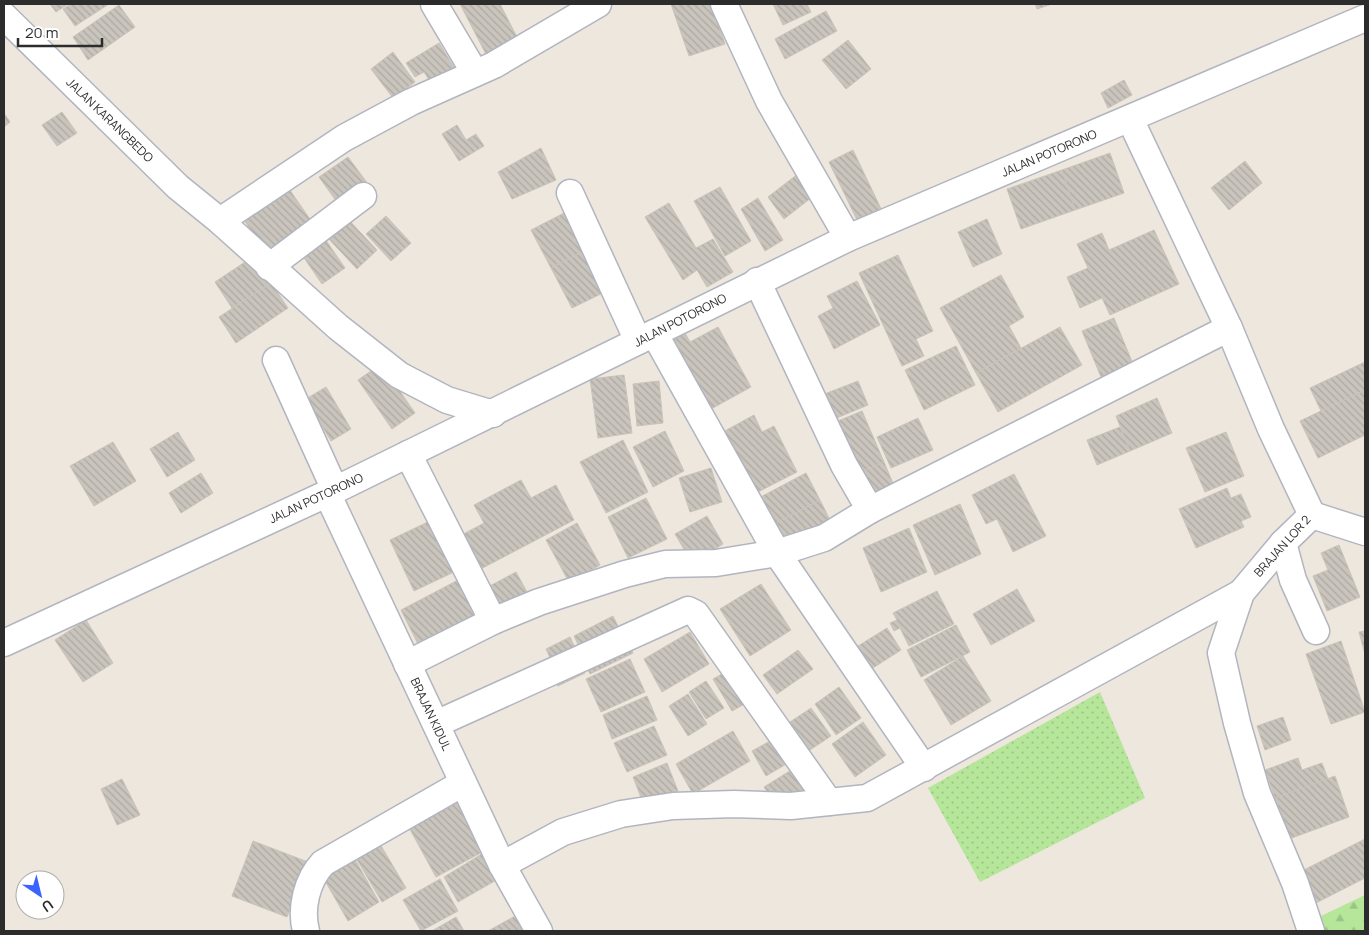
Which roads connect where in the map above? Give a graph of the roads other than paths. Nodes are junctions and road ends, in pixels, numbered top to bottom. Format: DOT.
graph roads {
  1 [pos="434,4"];
  2 [pos="598,4"];
  3 [pos="724,4"];
  4 [pos="4,16"];
  5 [pos="1365,18"];
  6 [pos="475,73"];
  7 [pos="1130,119"];
  8 [pos="570,193"];
  9 [pos="363,196"];
  10 [pos="220,221"];
  11 [pos="848,238"];
  12 [pos="269,267"];
  13 [pos="757,281"];
  14 [pos="1229,328"];
  15 [pos="646,337"];
  16 [pos="276,360"];
  17 [pos="493,414"];
  18 [pos="408,454"];
  19 [pos="331,491"];
  20 [pos="870,510"];
  21 [pos="1312,515"];
  22 [pos="1365,532"];
  23 [pos="1283,543"];
  24 [pos="777,553"];
  25 [pos="1241,593"];
  26 [pos="493,621"];
  27 [pos="1316,630"];
  28 [pos="4,643"];
  29 [pos="407,664"];
  30 [pos="436,724"];
  31 [pos="924,768"];
  32 [pos="463,783"];
  33 [pos="829,802"];
  34 [pos="502,865"];
  35 [pos="306,931"];
  36 [pos="539,931"];
  37 [pos="1311,931"];
  1 -- 6 [label="street"];
  2 -- 6 [label="street"];
  3 -- 11 [label="street"];
  4 -- 10 [label="street, JALAN KARANGBEDO"];
  5 -- 7 [label="street, JALAN POTORONO"];
  6 -- 10 [label="street"];
  7 -- 11 [label="street, JALAN POTORONO"];
  7 -- 14 [label="street, BRAJAN LOR 2"];
  8 -- 15 [label="street"];
  9 -- 12 [label="street"];
  10 -- 12 [label="street, JALAN KARANGBEDO"];
  11 -- 13 [label="street, JALAN POTORONO"];
  12 -- 17 [label="street, JALAN KARANGBEDO"];
  13 -- 15 [label="street, JALAN POTORONO"];
  13 -- 20 [label="street"];
  14 -- 20 [label="street"];
  14 -- 21 [label="street, BRAJAN LOR 2"];
  15 -- 17 [label="street, JALAN POTORONO"];
  15 -- 24 [label="street"];
  16 -- 19 [label="street, BRAJAN KIDUL"];
  17 -- 18 [label="street, JALAN POTORONO"];
  18 -- 19 [label="street, JALAN POTORONO"];
  18 -- 26 [label="street"];
  19 -- 28 [label="street, JALAN POTORONO"];
  19 -- 29 [label="street, BRAJAN KIDUL"];
  20 -- 24 [label="street"];
  21 -- 22 [label="street"];
  21 -- 23 [label="street, BRAJAN LOR 2"];
  23 -- 25 [label="street, BRAJAN LOR 2"];
  23 -- 27 [label="street"];
  24 -- 26 [label="street"];
  24 -- 31 [label="street"];
  25 -- 31 [label="street"];
  25 -- 37 [label="street, BRAJAN LOR 2"];
  26 -- 29 [label="street"];
  29 -- 30 [label="street, BRAJAN KIDUL"];
  30 -- 32 [label="street, BRAJAN KIDUL"];
  30 -- 33 [label="street"];
  31 -- 33 [label="street"];
  32 -- 34 [label="street, BRAJAN KIDUL"];
  32 -- 35 [label="street"];
  33 -- 34 [label="street"];
  34 -- 36 [label="street, BRAJAN KIDUL"];
}
